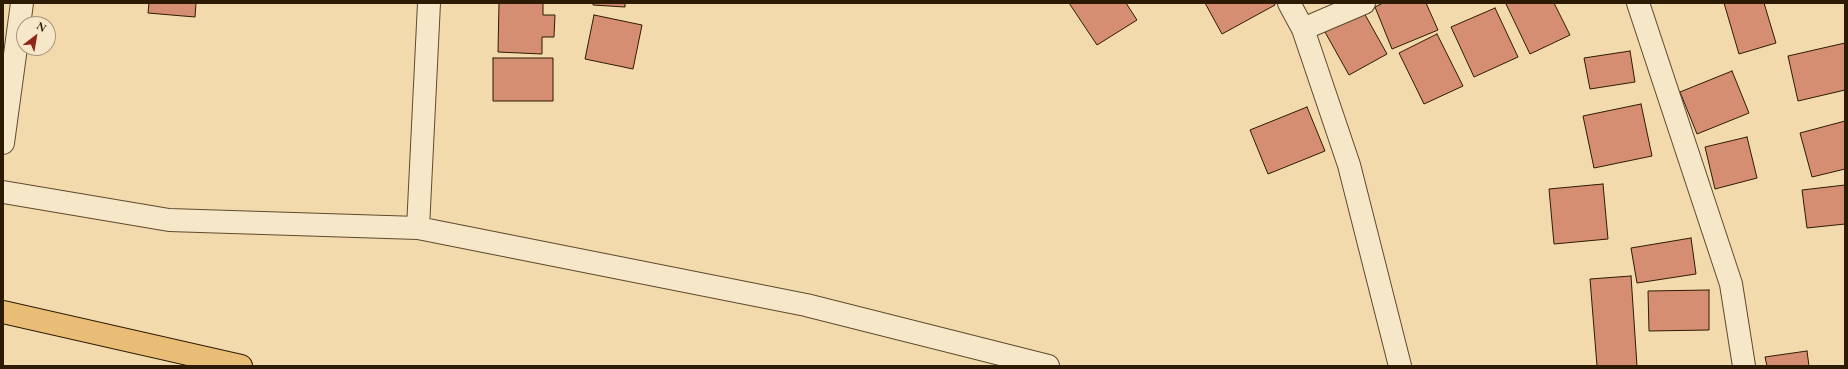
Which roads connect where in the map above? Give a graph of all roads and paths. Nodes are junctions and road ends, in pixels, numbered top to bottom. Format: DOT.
graph roads {
  1 [pos="22,3"];
  2 [pos="429,3"];
  3 [pos="1289,3"];
  4 [pos="1364,3"];
  5 [pos="1638,3"];
  6 [pos="1303,29"];
  7 [pos="3,143"];
  8 [pos="3,192"];
  9 [pos="418,228"];
  10 [pos="3,312"];
  11 [pos="241,366"];
  12 [pos="1048,366"];
  13 [pos="1400,366"];
  14 [pos="1744,366"];
  1 -- 7 [label="street"];
  2 -- 9 [label="street"];
  3 -- 6 [label="street"];
  4 -- 6 [label="street"];
  5 -- 14 [label="street"];
  6 -- 13 [label="street"];
  8 -- 9 [label="street"];
  9 -- 12 [label="street"];
  10 -- 11 [label="highway"];
}
